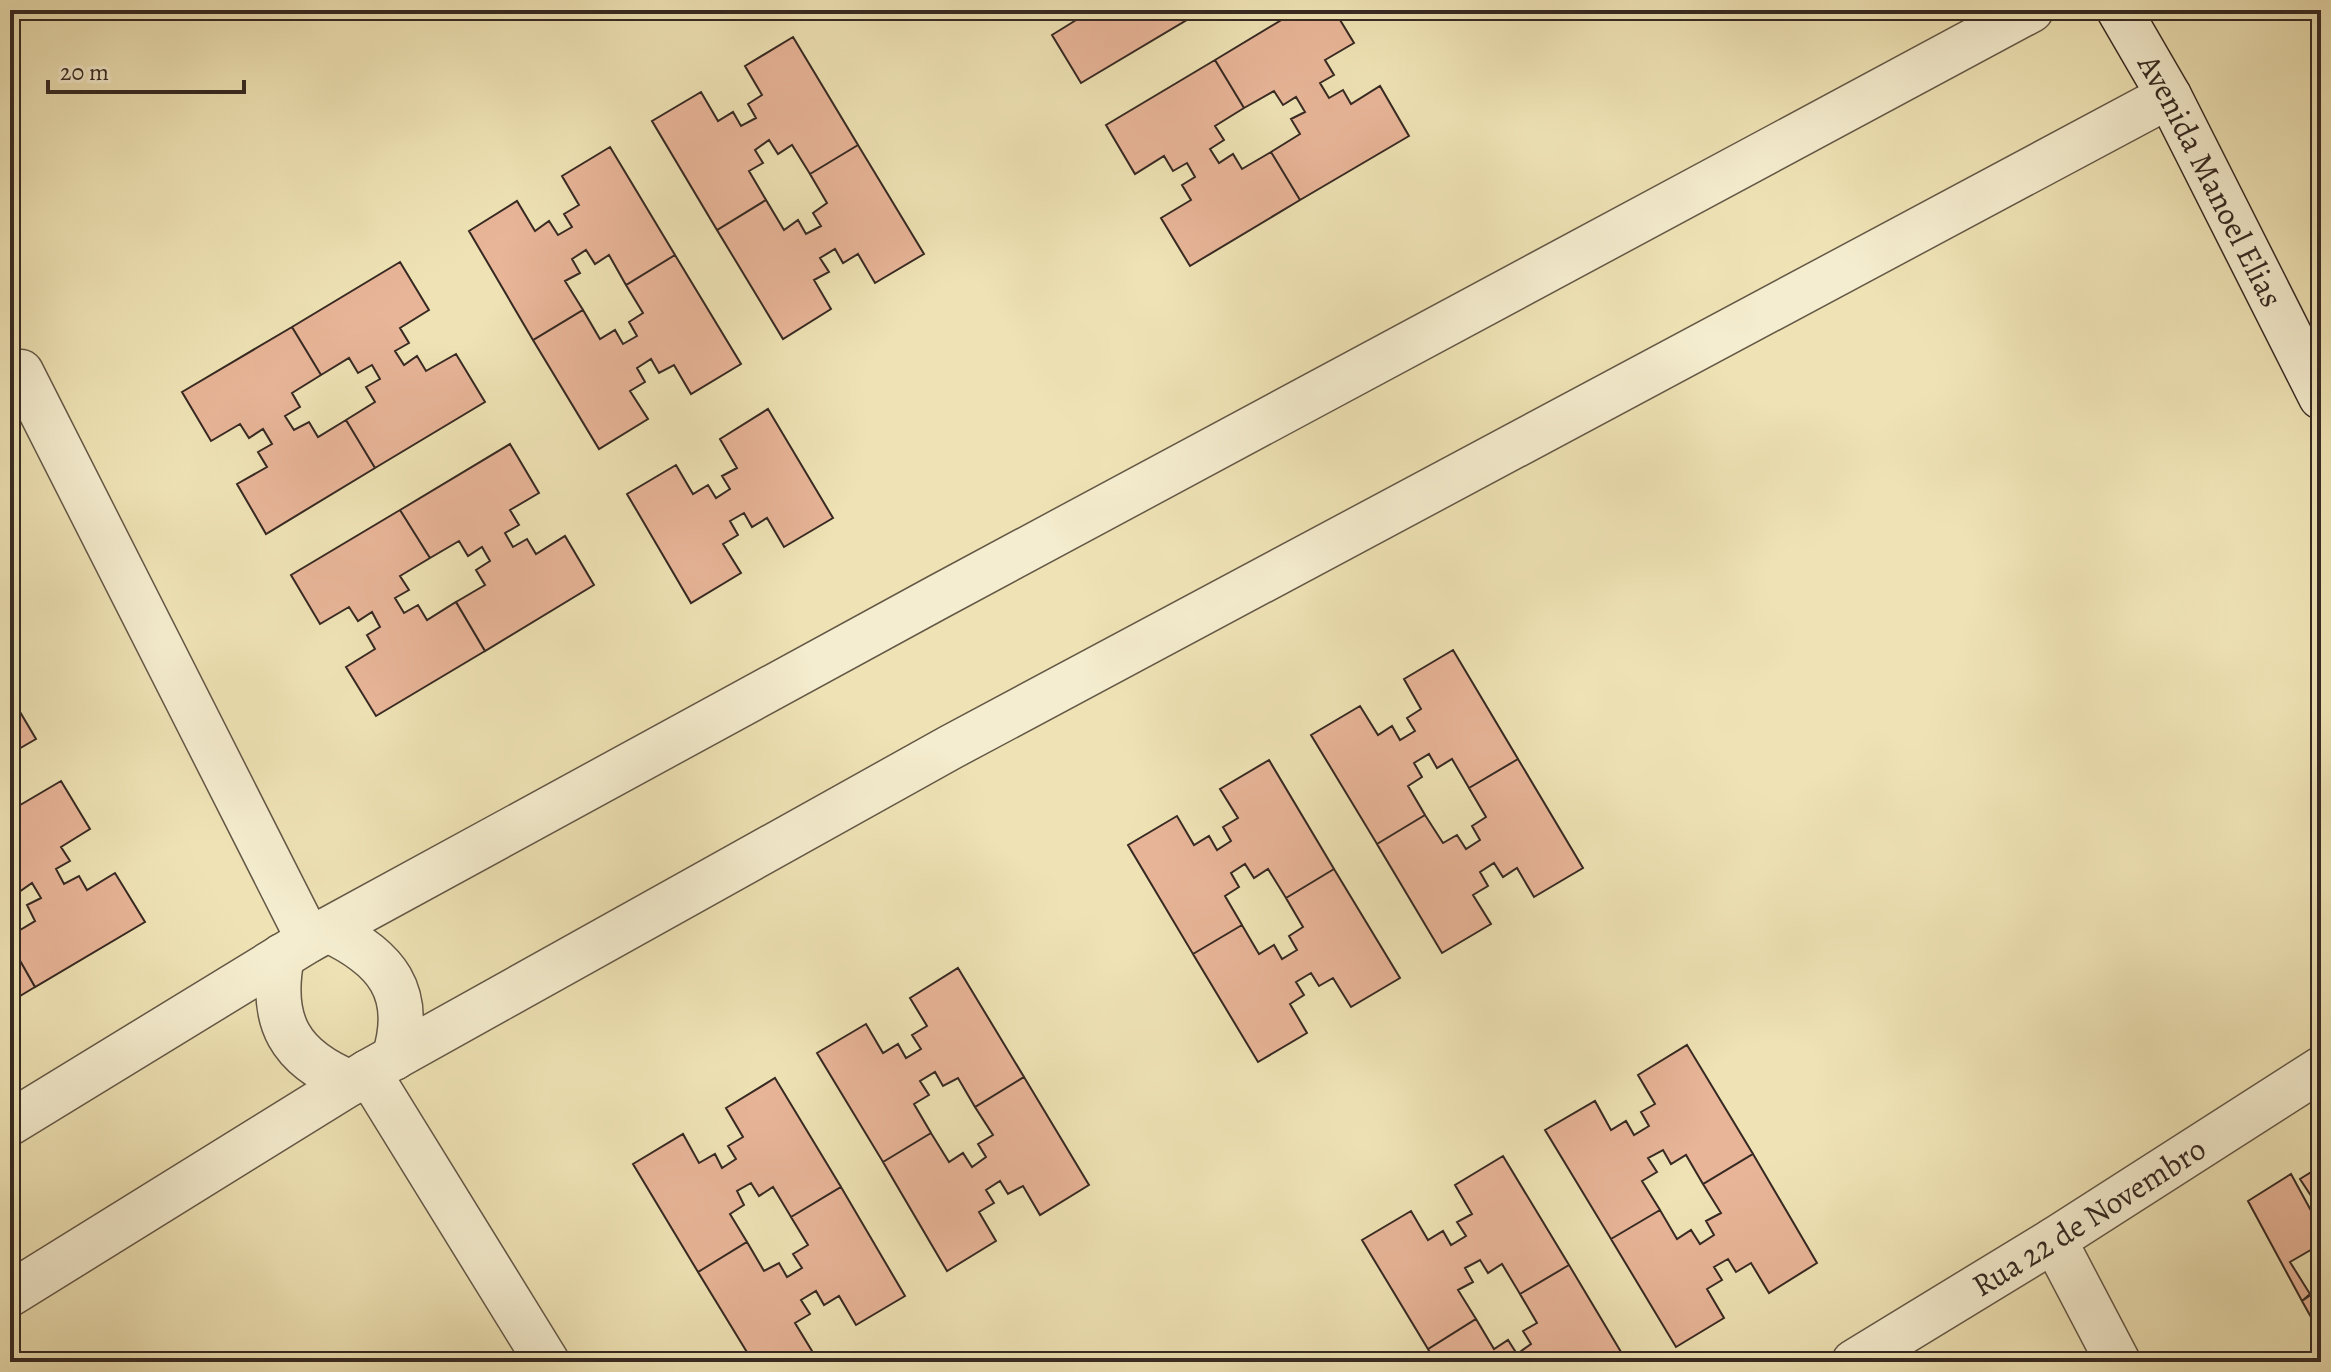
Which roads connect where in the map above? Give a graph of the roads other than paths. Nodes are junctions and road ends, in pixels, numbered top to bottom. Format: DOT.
graph roads {
  1 [pos="2031,10"];
  2 [pos="2119,10"];
  3 [pos="2169,96"];
  4 [pos="21,372"];
  5 [pos="2321,397"];
  6 [pos="307,942"];
  7 [pos="2321,1069"];
  8 [pos="371,1071"];
  9 [pos="10,1123"];
  10 [pos="2054,1240"];
  11 [pos="10,1294"];
  12 [pos="547,1362"];
  13 [pos="1854,1362"];
  14 [pos="2118,1362"];
  1 -- 6 [label="street"];
  2 -- 3 [label="street, Avenida Manoel Elias"];
  3 -- 5 [label="street, Avenida Manoel Elias"];
  3 -- 8 [label="street"];
  4 -- 6 [label="street"];
  6 -- 8 [label="street"];
  6 -- 8 [label="street"];
  6 -- 9 [label="street"];
  7 -- 10 [label="street, Rua 22 de Novembro"];
  8 -- 11 [label="street"];
  8 -- 12 [label="street"];
  10 -- 13 [label="street, Rua 22 de Novembro"];
  10 -- 14 [label="street"];
}
